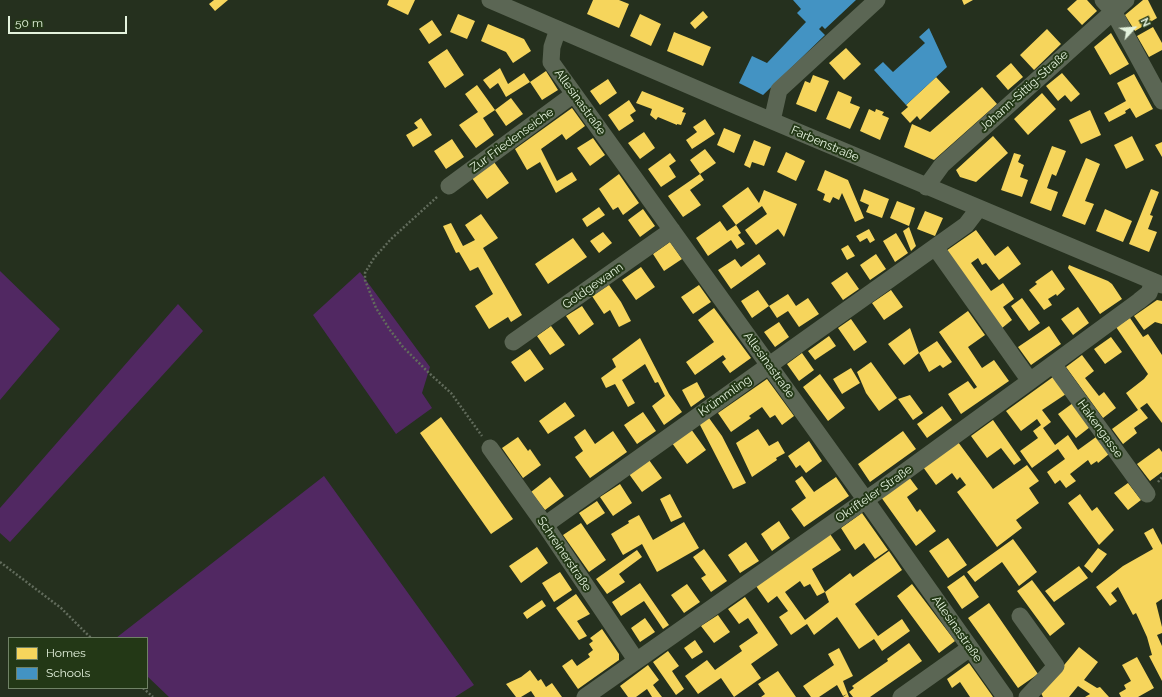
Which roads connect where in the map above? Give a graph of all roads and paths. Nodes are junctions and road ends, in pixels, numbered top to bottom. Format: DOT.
graph roads {
  1 [pos="490,0"];
  2 [pos="877,0"];
  3 [pos="1126,0"];
  4 [pos="1108,6"];
  5 [pos="558,29"];
  6 [pos="574,94"];
  7 [pos="1162,101"];
  8 [pos="772,121"];
  9 [pos="449,186"];
  10 [pos="926,186"];
  11 [pos="979,208"];
  12 [pos="672,230"];
  13 [pos="936,247"];
  14 [pos="1157,283"];
  15 [pos="514,342"];
  16 [pos="1053,364"];
  17 [pos="769,365"];
  18 [pos="1030,381"];
  19 [pos="490,448"];
  20 [pos="1147,494"];
  21 [pos="866,499"];
  22 [pos="545,525"];
  23 [pos="0,562"];
  24 [pos="1020,616"];
  25 [pos="90,637"];
  26 [pos="970,648"];
  27 [pos="636,660"];
  28 [pos="144,689"];
  29 [pos="153,697"];
  30 [pos="585,697"];
  31 [pos="901,697"];
  32 [pos="1005,697"];
  33 [pos="1028,697"];
  1 -- 5 [label="street, Farbenstraße"];
  2 -- 8 [label="street"];
  3 -- 4 [label="street, Johann-Sittig-Straße"];
  4 -- 7 [label="street"];
  4 -- 10 [label="street, Johann-Sittig-Straße"];
  5 -- 6 [label="street, Allesinastraße"];
  5 -- 8 [label="street, Farbenstraße"];
  6 -- 9 [label="street, Zur Friedenseiche"];
  6 -- 12 [label="street, Allesinastraße"];
  8 -- 10 [label="street, Farbenstraße"];
  9 -- 19 [label="path"];
  10 -- 11 [label="street, Farbenstraße"];
  11 -- 13 [label="street, Krümmling"];
  11 -- 14 [label="street, Farbenstraße"];
  12 -- 15 [label="street, Goldgewann"];
  12 -- 17 [label="street, Allesinastraße"];
  13 -- 17 [label="street, Krümmling"];
  13 -- 18 [label="street"];
  14 -- 16 [label="street, Okrifteler Straße"];
  16 -- 18 [label="street, Okrifteler Straße"];
  16 -- 20 [label="street, Hakengasse"];
  17 -- 21 [label="street, Allesinastraße"];
  17 -- 22 [label="street, Krümmling"];
  18 -- 21 [label="street, Okrifteler Straße"];
  19 -- 22 [label="street, Schreinerstraße"];
  21 -- 26 [label="street, Allesinastraße"];
  21 -- 27 [label="street, Okrifteler Straße"];
  22 -- 27 [label="street, Schreinerstraße"];
  23 -- 25 [label="path"];
  24 -- 33 [label="street"];
  26 -- 31 [label="street"];
  26 -- 32 [label="street, Allesinastraße"];
  27 -- 30 [label="street, Okrifteler Straße"];
  28 -- 29 [label="path"];
}
